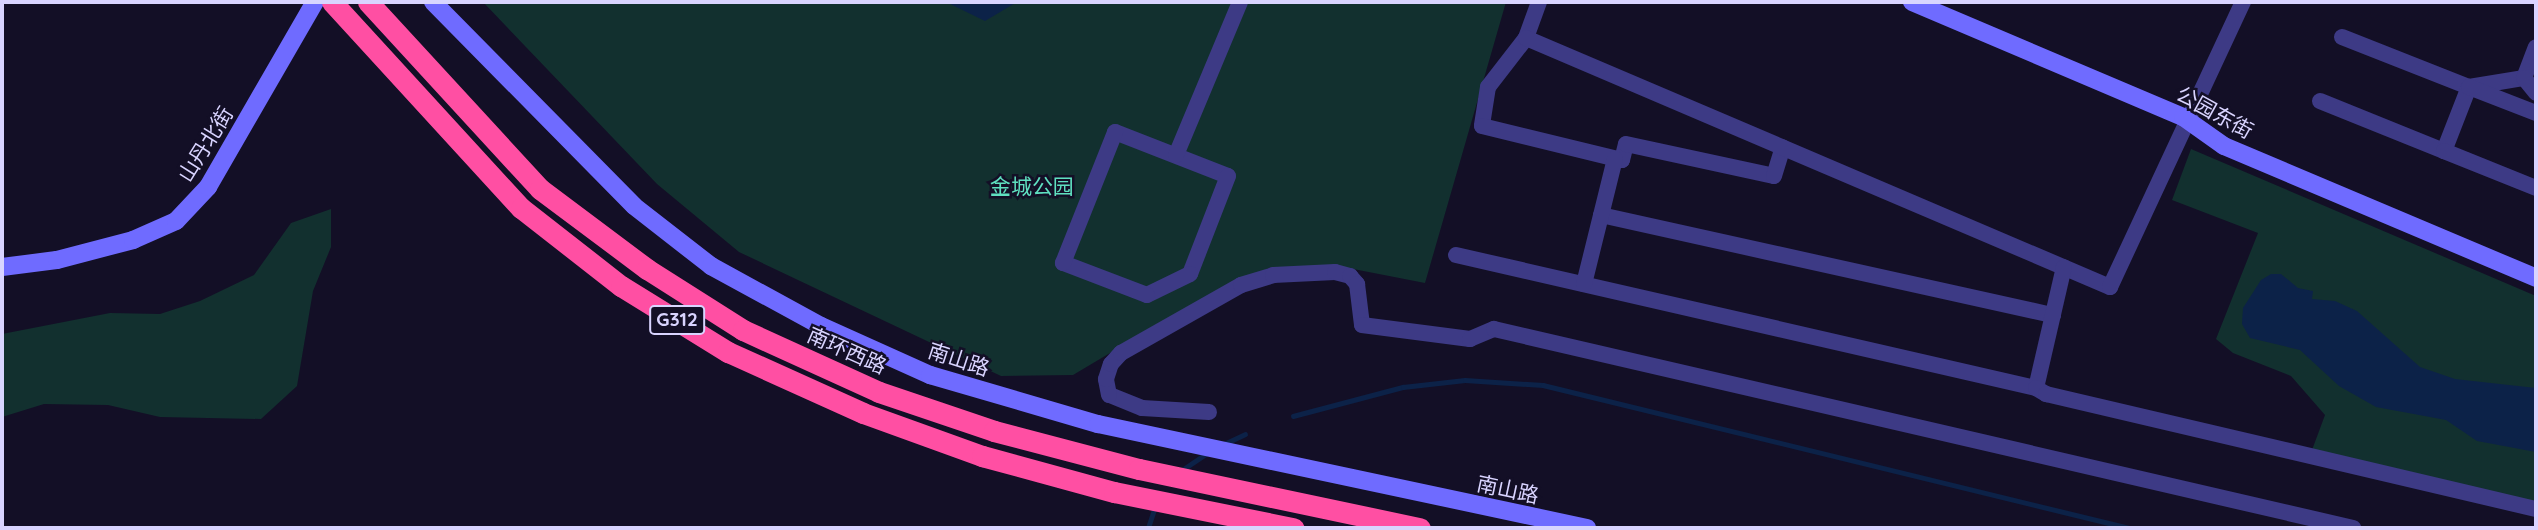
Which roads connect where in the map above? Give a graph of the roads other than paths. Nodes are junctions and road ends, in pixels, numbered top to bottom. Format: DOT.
graph roads {
  1 [pos="327,2"];
  2 [pos="368,2"];
  3 [pos="433,2"];
  4 [pos="1240,2"];
  5 [pos="1539,2"];
  6 [pos="1912,2"];
  7 [pos="2243,2"];
  8 [pos="2342,37"];
  9 [pos="1525,38"];
  10 [pos="2536,47"];
  11 [pos="2524,78"];
  12 [pos="2469,87"];
  13 [pos="2536,93"];
  14 [pos="2320,101"];
  15 [pos="2536,113"];
  16 [pos="2190,122"];
  17 [pos="1783,148"];
  18 [pos="2444,151"];
  19 [pos="1176,155"];
  20 [pos="1615,159"];
  21 [pos="2536,188"];
  22 [pos="1601,215"];
  23 [pos="1456,255"];
  24 [pos="2,267"];
  25 [pos="2064,267"];
  26 [pos="2536,278"];
  27 [pos="1584,284"];
  28 [pos="2053,316"];
  29 [pos="2036,387"];
  30 [pos="1142,408"];
  31 [pos="1209,412"];
  32 [pos="1135,433"];
  33 [pos="2536,509"];
  34 [pos="1293,528"];
  35 [pos="1420,528"];
  36 [pos="1587,528"];
  37 [pos="2353,528"];
  1 -- 24 [label="street, 山丹北街"];
  1 -- 34 [label="highway, G312"];
  2 -- 35 [label="highway, 南环西路 / G312"];
  3 -- 32 [label="street, 南山路"];
  4 -- 19 [label="street"];
  5 -- 9 [label="street"];
  6 -- 16 [label="street, 公园东街"];
  7 -- 16 [label="street"];
  8 -- 12 [label="street"];
  9 -- 17 [label="street"];
  9 -- 20 [label="street"];
  10 -- 11 [label="street"];
  11 -- 12 [label="street"];
  11 -- 13 [label="street"];
  12 -- 15 [label="street"];
  12 -- 18 [label="street"];
  14 -- 18 [label="street"];
  16 -- 25 [label="street"];
  16 -- 26 [label="street, 公园东街"];
  17 -- 20 [label="street"];
  17 -- 25 [label="street"];
  18 -- 21 [label="street"];
  19 -- 19 [label="street"];
  20 -- 22 [label="street"];
  22 -- 27 [label="street"];
  22 -- 28 [label="street"];
  23 -- 27 [label="street"];
  25 -- 28 [label="street"];
  27 -- 29 [label="street"];
  28 -- 29 [label="street"];
  29 -- 33 [label="street"];
  30 -- 31 [label="street"];
  30 -- 32 [label="street"];
  30 -- 37 [label="street"];
  32 -- 36 [label="street, 南山路"];
}
